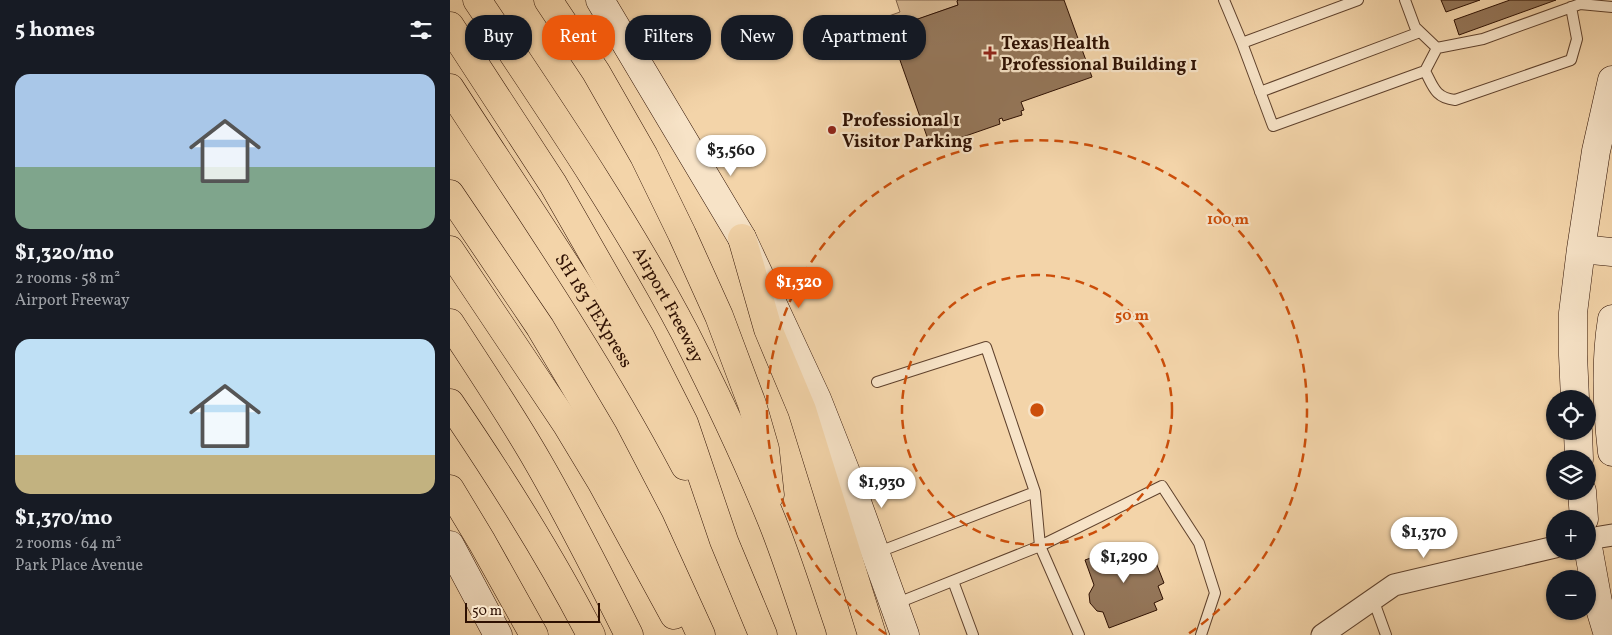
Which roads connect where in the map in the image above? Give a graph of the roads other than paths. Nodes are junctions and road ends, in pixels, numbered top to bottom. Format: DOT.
graph roads {
  1 [pos="477,0"];
  2 [pos="548,0"];
  3 [pos="600,0"];
  4 [pos="1224,0"];
  5 [pos="1358,0"];
  6 [pos="1405,0"];
  7 [pos="1572,7"];
  8 [pos="1612,7"];
  9 [pos="450,26"];
  10 [pos="1420,32"];
  11 [pos="1242,43"];
  12 [pos="1438,48"];
  13 [pos="1425,71"];
  14 [pos="1612,80"];
  15 [pos="450,88"];
  16 [pos="1260,92"];
  17 [pos="450,194"];
  18 [pos="742,238"];
  19 [pos="1581,249"];
  20 [pos="450,250"];
  21 [pos="1612,252"];
  22 [pos="1612,319"];
  23 [pos="450,323"];
  24 [pos="877,382"];
  25 [pos="1574,390"];
  26 [pos="450,403"];
  27 [pos="1612,452"];
  28 [pos="450,489"];
  29 [pos="1035,492"];
  30 [pos="773,522"];
  31 [pos="1612,535"];
  32 [pos="1596,538"];
  33 [pos="724,541"];
  34 [pos="450,544"];
  35 [pos="1040,546"];
  36 [pos="1546,549"];
  37 [pos="876,553"];
  38 [pos="1590,560"];
  39 [pos="458,576"];
  40 [pos="952,581"];
  41 [pos="1373,599"];
  42 [pos="894,605"];
  43 [pos="1324,634"];
  44 [pos="498,635"];
  45 [pos="534,635"];
  46 [pos="592,635"];
  47 [pos="629,635"];
  48 [pos="685,635"];
  49 [pos="701,635"];
  50 [pos="763,635"];
  51 [pos="812,635"];
  52 [pos="872,635"];
  53 [pos="905,635"];
  54 [pos="973,635"];
  55 [pos="1079,635"];
  56 [pos="1201,635"];
  57 [pos="1386,635"];
  58 [pos="1608,635"];
  1 -- 30 [label="highway, Airport Freeway"];
  2 -- 30 [label="highway"];
  3 -- 18 [label="main road"];
  4 -- 11 [label="lane"];
  5 -- 11 [label="lane"];
  6 -- 10 [label="lane"];
  7 -- 8 [label="lane"];
  7 -- 12 [label="lane"];
  7 -- 13 [label="lane"];
  9 -- 33 [label="highway"];
  10 -- 12 [label="lane"];
  10 -- 16 [label="lane"];
  11 -- 16 [label="lane"];
  12 -- 13 [label="lane"];
  13 -- 16 [label="lane"];
  14 -- 19 [label="main road"];
  15 -- 33 [label="highway, SH 183 TEXpress"];
  17 -- 49 [label="highway"];
  18 -- 37 [label="main road"];
  18 -- 52 [label="highway"];
  19 -- 21 [label="main road"];
  19 -- 25 [label="main road"];
  20 -- 48 [label="highway"];
  22 -- 27 [label="main road"];
  23 -- 47 [label="highway"];
  24 -- 29 [label="lane"];
  26 -- 46 [label="highway"];
  28 -- 45 [label="highway"];
  29 -- 35 [label="lane"];
  29 -- 37 [label="lane"];
  30 -- 51 [label="highway, Airport Freeway"];
  31 -- 32 [label="street"];
  33 -- 50 [label="highway"];
  34 -- 39 [label="main road"];
  35 -- 40 [label="lane"];
  35 -- 55 [label="lane"];
  35 -- 56 [label="lane"];
  36 -- 41 [label="street"];
  37 -- 42 [label="main road"];
  38 -- 58 [label="main road"];
  39 -- 44 [label="main road"];
  40 -- 42 [label="lane"];
  40 -- 54 [label="lane"];
  41 -- 43 [label="street"];
  41 -- 57 [label="lane"];
  42 -- 53 [label="main road"];
}
